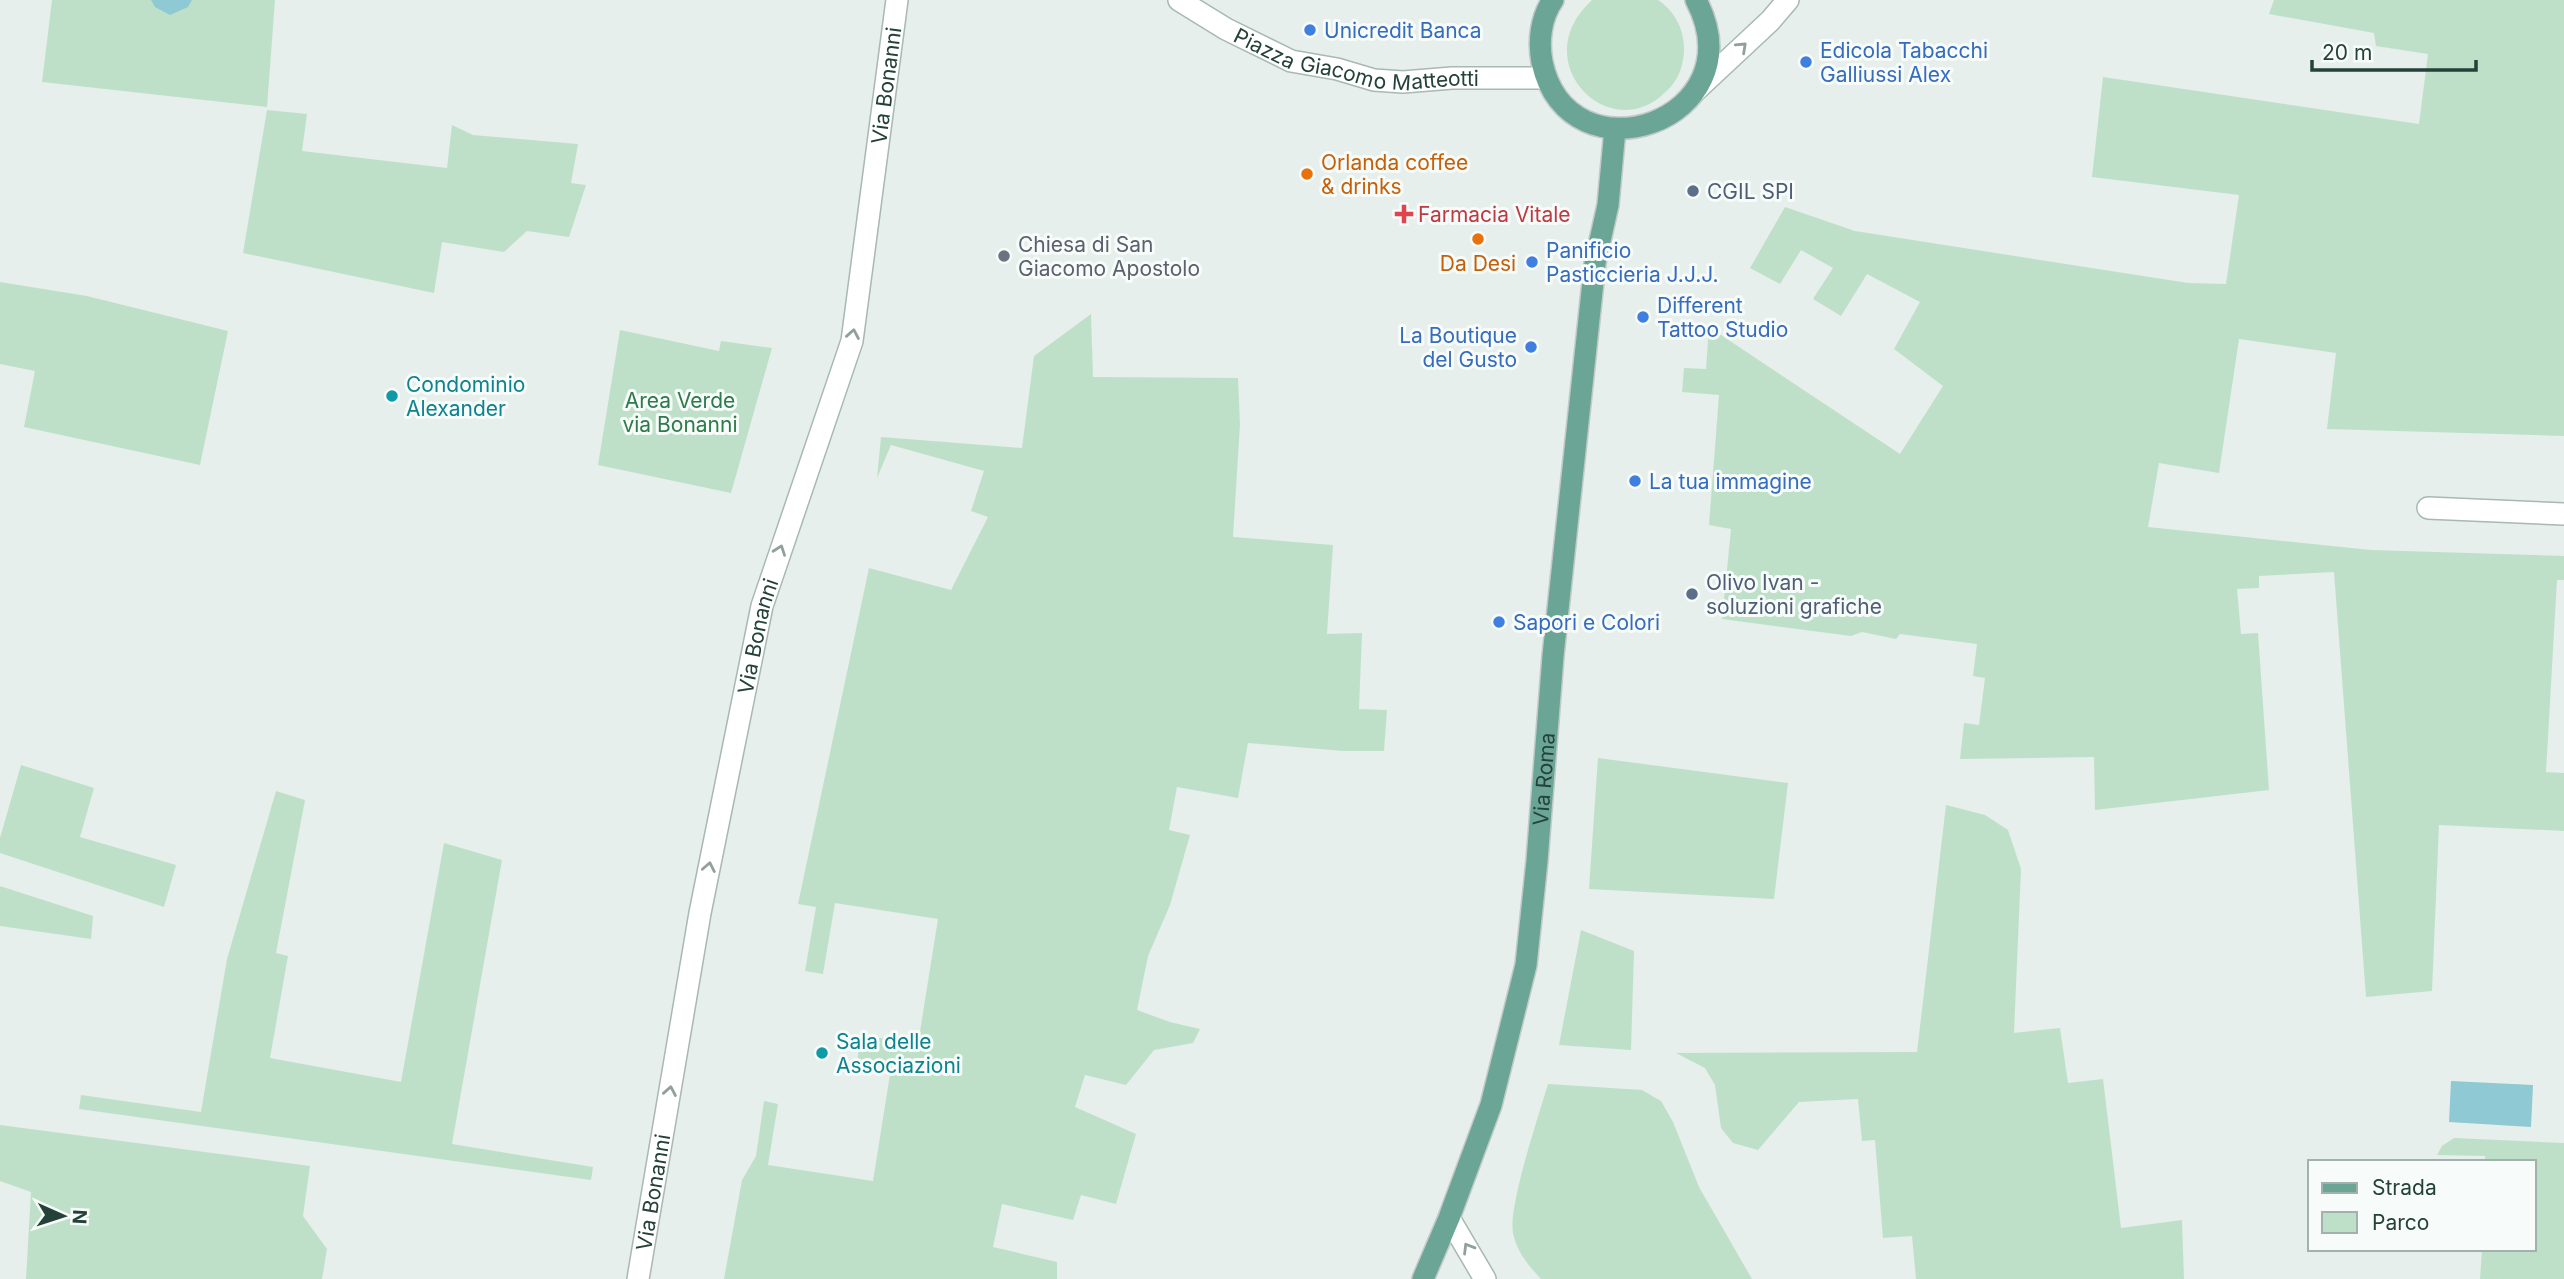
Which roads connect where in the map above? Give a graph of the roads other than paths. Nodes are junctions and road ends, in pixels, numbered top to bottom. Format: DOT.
graph roads {
  1 [pos="897,0"];
  2 [pos="1179,0"];
  3 [pos="1553,0"];
  4 [pos="1696,0"];
  5 [pos="1788,0"];
  6 [pos="1546,78"];
  7 [pos="1695,91"];
  8 [pos="1615,129"];
  9 [pos="2428,508"];
  10 [pos="2564,514"];
  11 [pos="1449,1218"];
  12 [pos="638,1279"];
  13 [pos="1423,1279"];
  14 [pos="1485,1279"];
  12 -- 1 [label="street, Via Bonanni, one-way"];
  2 -- 6 [label="street, Piazza Giacomo Matteotti"];
  3 -- 6 [label="main road"];
  4 -- 7 [label="main road"];
  7 -- 5 [label="street, one-way"];
  6 -- 8 [label="main road"];
  7 -- 8 [label="main road"];
  8 -- 11 [label="main road, Via Roma"];
  9 -- 10 [label="street"];
  11 -- 13 [label="main road, Via Roma"];
  14 -- 11 [label="street, one-way"];
}
